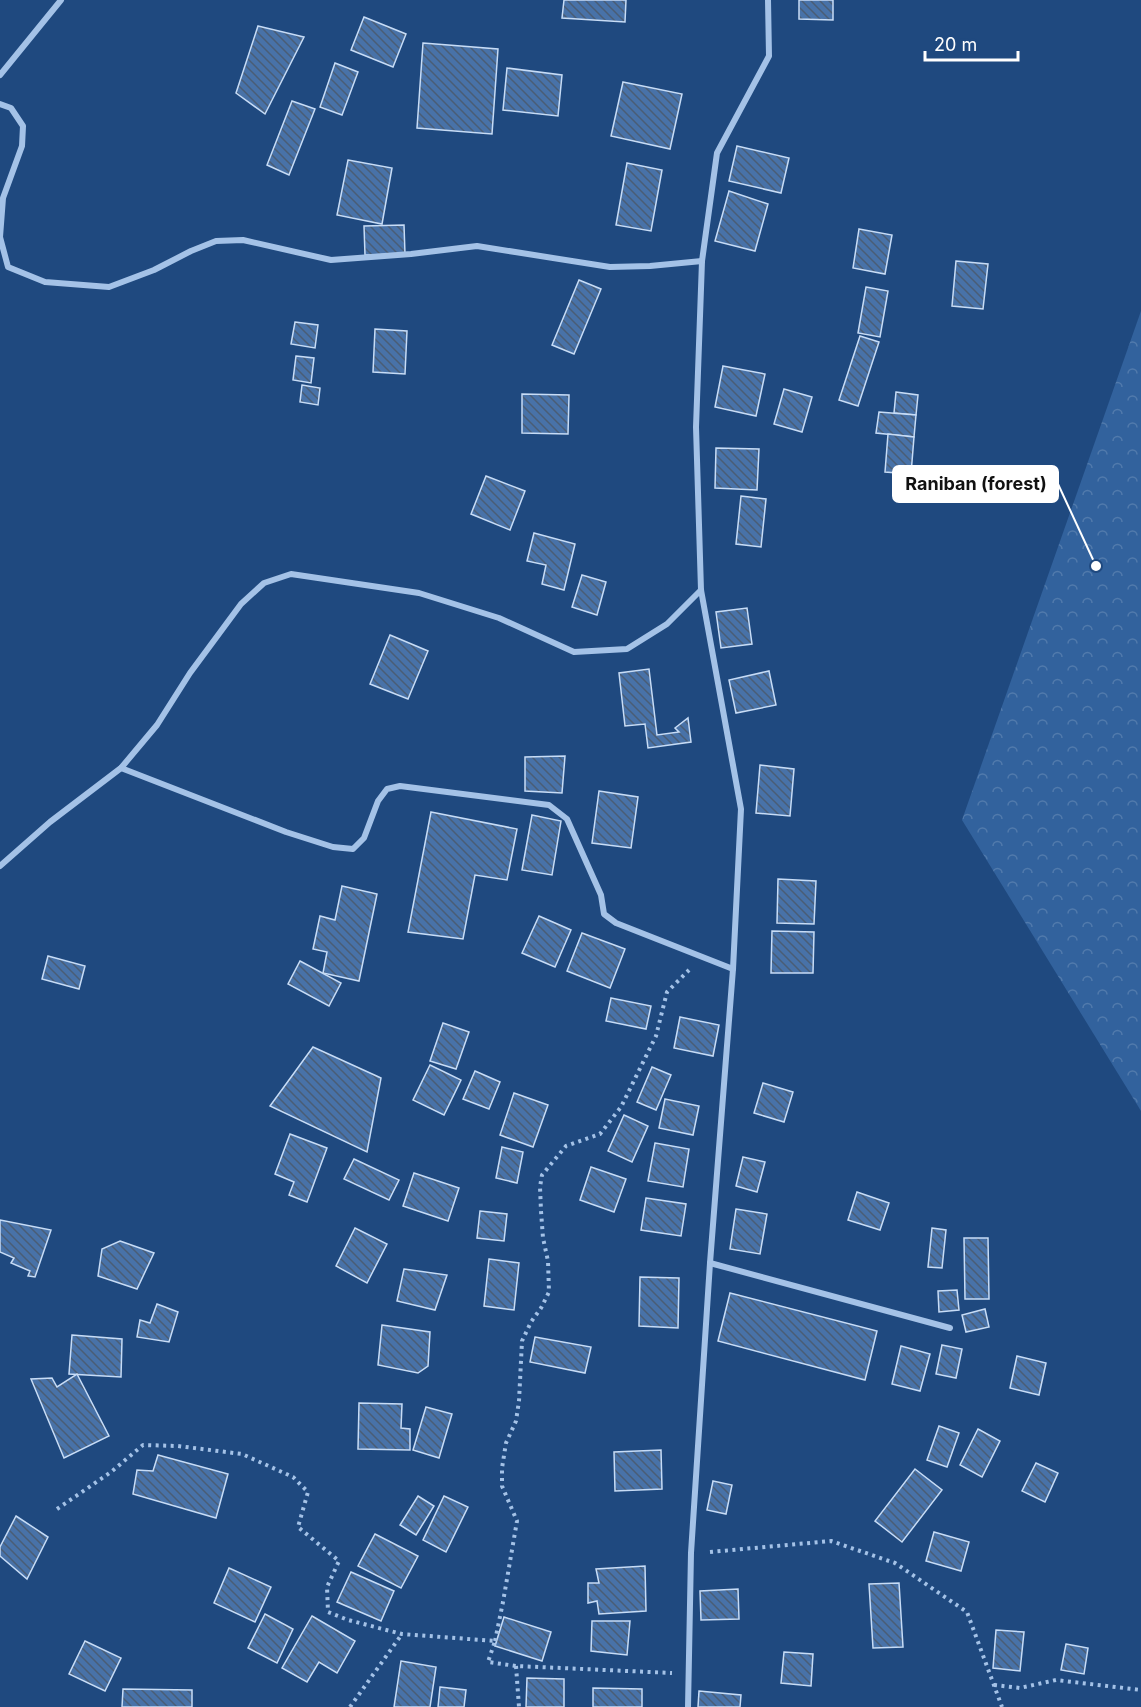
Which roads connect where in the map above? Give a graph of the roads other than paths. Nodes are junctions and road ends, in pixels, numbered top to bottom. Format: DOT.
graph roads {
  1 [pos="61,0"];
  2 [pos="768,0"];
  3 [pos="0,75"];
  4 [pos="0,104"];
  5 [pos="702,261"];
  6 [pos="701,590"];
  7 [pos="121,768"];
  8 [pos="0,866"];
  9 [pos="733,969"];
  10 [pos="710,1263"];
  11 [pos="950,1328"];
  12 [pos="688,1707"];
  1 -- 3 [label="street"];
  2 -- 5 [label="street"];
  4 -- 5 [label="street"];
  5 -- 6 [label="street"];
  6 -- 7 [label="street"];
  6 -- 9 [label="street"];
  7 -- 8 [label="street"];
  7 -- 9 [label="street"];
  9 -- 10 [label="street"];
  10 -- 11 [label="street"];
  10 -- 12 [label="street"];
}
